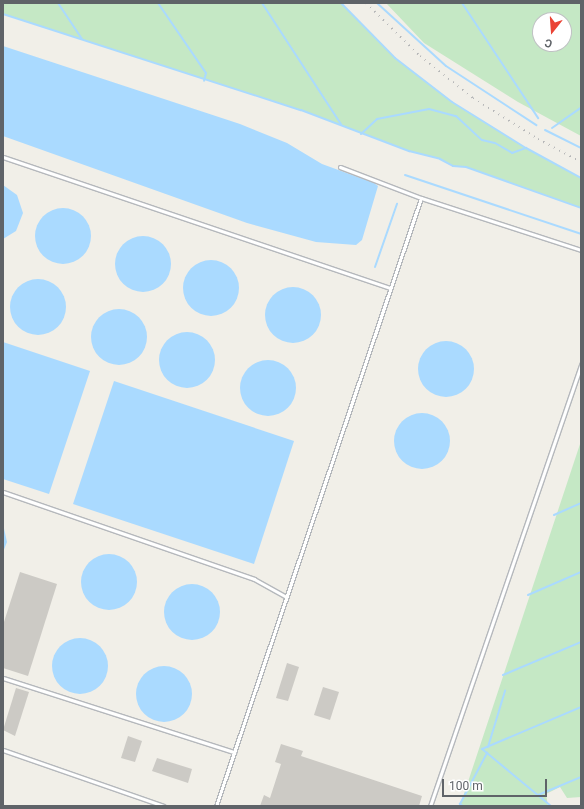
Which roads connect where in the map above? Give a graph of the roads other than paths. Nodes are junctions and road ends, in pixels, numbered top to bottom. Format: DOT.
graph roads {
  1 [pos="3,157"];
  2 [pos="340,166"];
  3 [pos="421,198"];
  4 [pos="581,250"];
  5 [pos="390,288"];
  6 [pos="581,364"];
  7 [pos="3,492"];
  8 [pos="286,597"];
  9 [pos="3,678"];
  10 [pos="3,750"];
  11 [pos="234,752"];
  12 [pos="164,806"];
  13 [pos="216,806"];
  14 [pos="430,806"];
  1 -- 5 [label="lane"];
  2 -- 3 [label="lane"];
  3 -- 4 [label="lane"];
  3 -- 5 [label="lane"];
  5 -- 8 [label="lane"];
  6 -- 14 [label="lane"];
  7 -- 8 [label="lane"];
  8 -- 11 [label="lane"];
  9 -- 11 [label="lane"];
  10 -- 12 [label="lane"];
  11 -- 13 [label="lane"];
}
